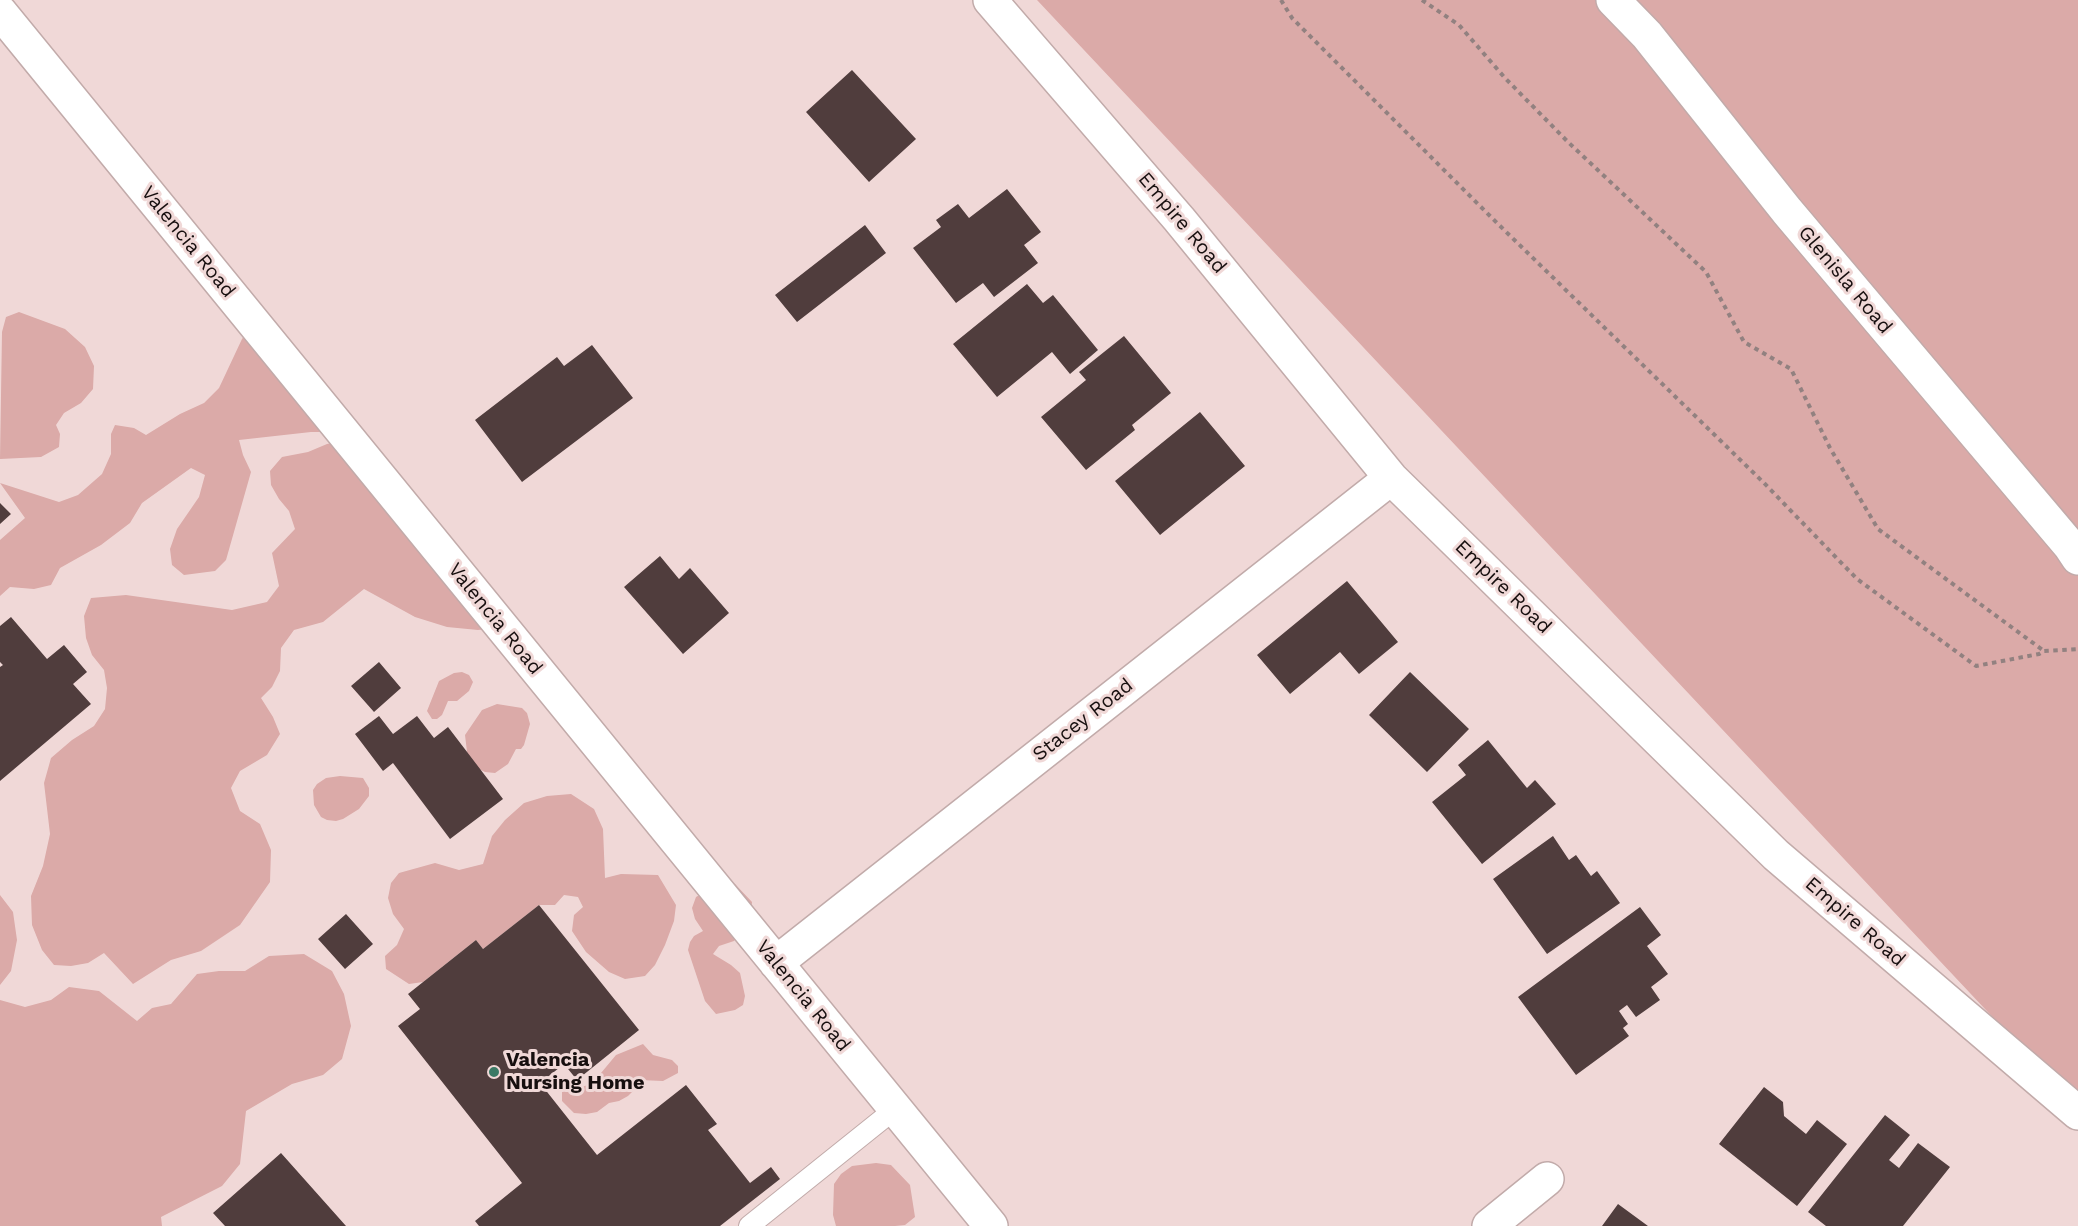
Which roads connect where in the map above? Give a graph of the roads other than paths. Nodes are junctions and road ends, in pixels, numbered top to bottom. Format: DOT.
graph roads {
  1 [pos="990,0"];
  2 [pos="1613,0"];
  3 [pos="0,12"];
  4 [pos="1391,478"];
  5 [pos="2078,558"];
  6 [pos="776,963"];
  7 [pos="895,1109"];
  8 [pos="2078,1113"];
  9 [pos="1547,1179"];
  10 [pos="749,1226"];
  11 [pos="991,1226"];
  12 [pos="1489,1226"];
  1 -- 4 [label="street, Empire Road"];
  2 -- 5 [label="street, Glenisla Road"];
  3 -- 6 [label="street, Valencia Road"];
  4 -- 6 [label="street, Stacey Road"];
  4 -- 8 [label="street, Empire Road"];
  6 -- 7 [label="street, Valencia Road"];
  7 -- 10 [label="lane"];
  7 -- 11 [label="street, Valencia Road"];
  9 -- 12 [label="street"];
}
